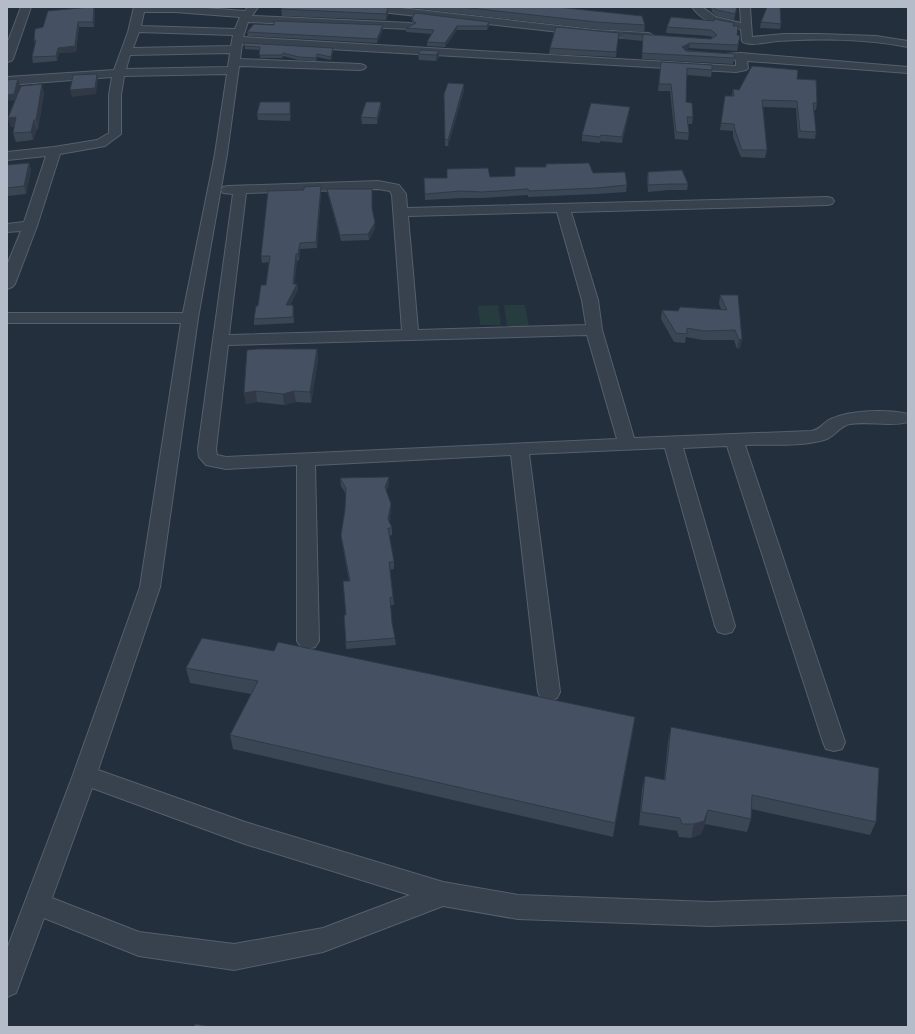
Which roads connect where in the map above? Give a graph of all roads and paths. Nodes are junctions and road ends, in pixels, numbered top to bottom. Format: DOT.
graph roads {
  1 [pos="26,7"];
  2 [pos="364,7"];
  3 [pos="697,7"];
  4 [pos="745,7"];
  5 [pos="139,8"];
  6 [pos="424,11"];
  7 [pos="410,26"];
  8 [pos="746,26"];
  9 [pos="134,29"];
  10 [pos="240,37"];
  11 [pos="656,37"];
  12 [pos="748,41"];
  13 [pos="908,44"];
  14 [pos="389,48"];
  15 [pos="127,52"];
  16 [pos="717,55"];
  17 [pos="745,56"];
  18 [pos="380,58"];
  19 [pos="7,59"];
  20 [pos="360,67"];
  21 [pos="908,70"];
  22 [pos="119,73"];
  23 [pos="7,81"];
  24 [pos="54,151"];
  25 [pos="7,156"];
  26 [pos="240,190"];
  27 [pos="214,191"];
  28 [pos="827,201"];
  29 [pos="563,208"];
  30 [pos="400,212"];
  31 [pos="30,226"];
  32 [pos="7,228"];
  33 [pos="7,284"];
  34 [pos="7,318"];
  35 [pos="190,318"];
  36 [pos="594,330"];
  37 [pos="409,336"];
  38 [pos="221,340"];
  39 [pos="902,418"];
  40 [pos="734,440"];
  41 [pos="672,442"];
  42 [pos="627,444"];
  43 [pos="519,449"];
  44 [pos="306,459"];
  45 [pos="725,626"];
  46 [pos="308,641"];
  47 [pos="549,692"];
  48 [pos="834,742"];
  49 [pos="85,775"];
  50 [pos="443,894"];
  51 [pos="38,904"];
  52 [pos="908,908"];
  53 [pos="7,984"];
  1 -- 19 [label="street"];
  2 -- 6 [label="street"];
  3 -- 8 [label="street"];
  4 -- 8 [label="street"];
  5 -- 9 [label="street"];
  5 -- 10 [label="street"];
  6 -- 7 [label="street"];
  6 -- 11 [label="street"];
  7 -- 10 [label="street"];
  7 -- 14 [label="street"];
  8 -- 12 [label="street"];
  9 -- 10 [label="street"];
  9 -- 15 [label="street"];
  10 -- 14 [label="street"];
  10 -- 15 [label="street"];
  10 -- 20 [label="street"];
  10 -- 22 [label="street"];
  10 -- 27 [label="street"];
  12 -- 13 [label="street"];
  12 -- 17 [label="street"];
  14 -- 17 [label="street"];
  14 -- 18 [label="street"];
  15 -- 22 [label="street"];
  16 -- 17 [label="street"];
  17 -- 21 [label="street"];
  22 -- 23 [label="street"];
  22 -- 24 [label="street"];
  24 -- 25 [label="street"];
  24 -- 31 [label="street"];
  26 -- 27 [label="street"];
  26 -- 30 [label="street"];
  26 -- 38 [label="street"];
  27 -- 35 [label="street"];
  28 -- 29 [label="street"];
  29 -- 30 [label="street"];
  29 -- 36 [label="street"];
  30 -- 37 [label="street"];
  31 -- 32 [label="street"];
  31 -- 33 [label="street"];
  34 -- 35 [label="street"];
  35 -- 49 [label="street"];
  36 -- 37 [label="street"];
  36 -- 42 [label="street"];
  37 -- 38 [label="street"];
  38 -- 44 [label="street"];
  39 -- 40 [label="street"];
  40 -- 41 [label="street"];
  40 -- 48 [label="street"];
  41 -- 42 [label="street"];
  41 -- 45 [label="street"];
  42 -- 43 [label="street"];
  43 -- 44 [label="street"];
  43 -- 47 [label="street"];
  44 -- 46 [label="street"];
  49 -- 50 [label="street"];
  49 -- 51 [label="street"];
  50 -- 51 [label="street"];
  50 -- 52 [label="street"];
  51 -- 53 [label="street"];
}
